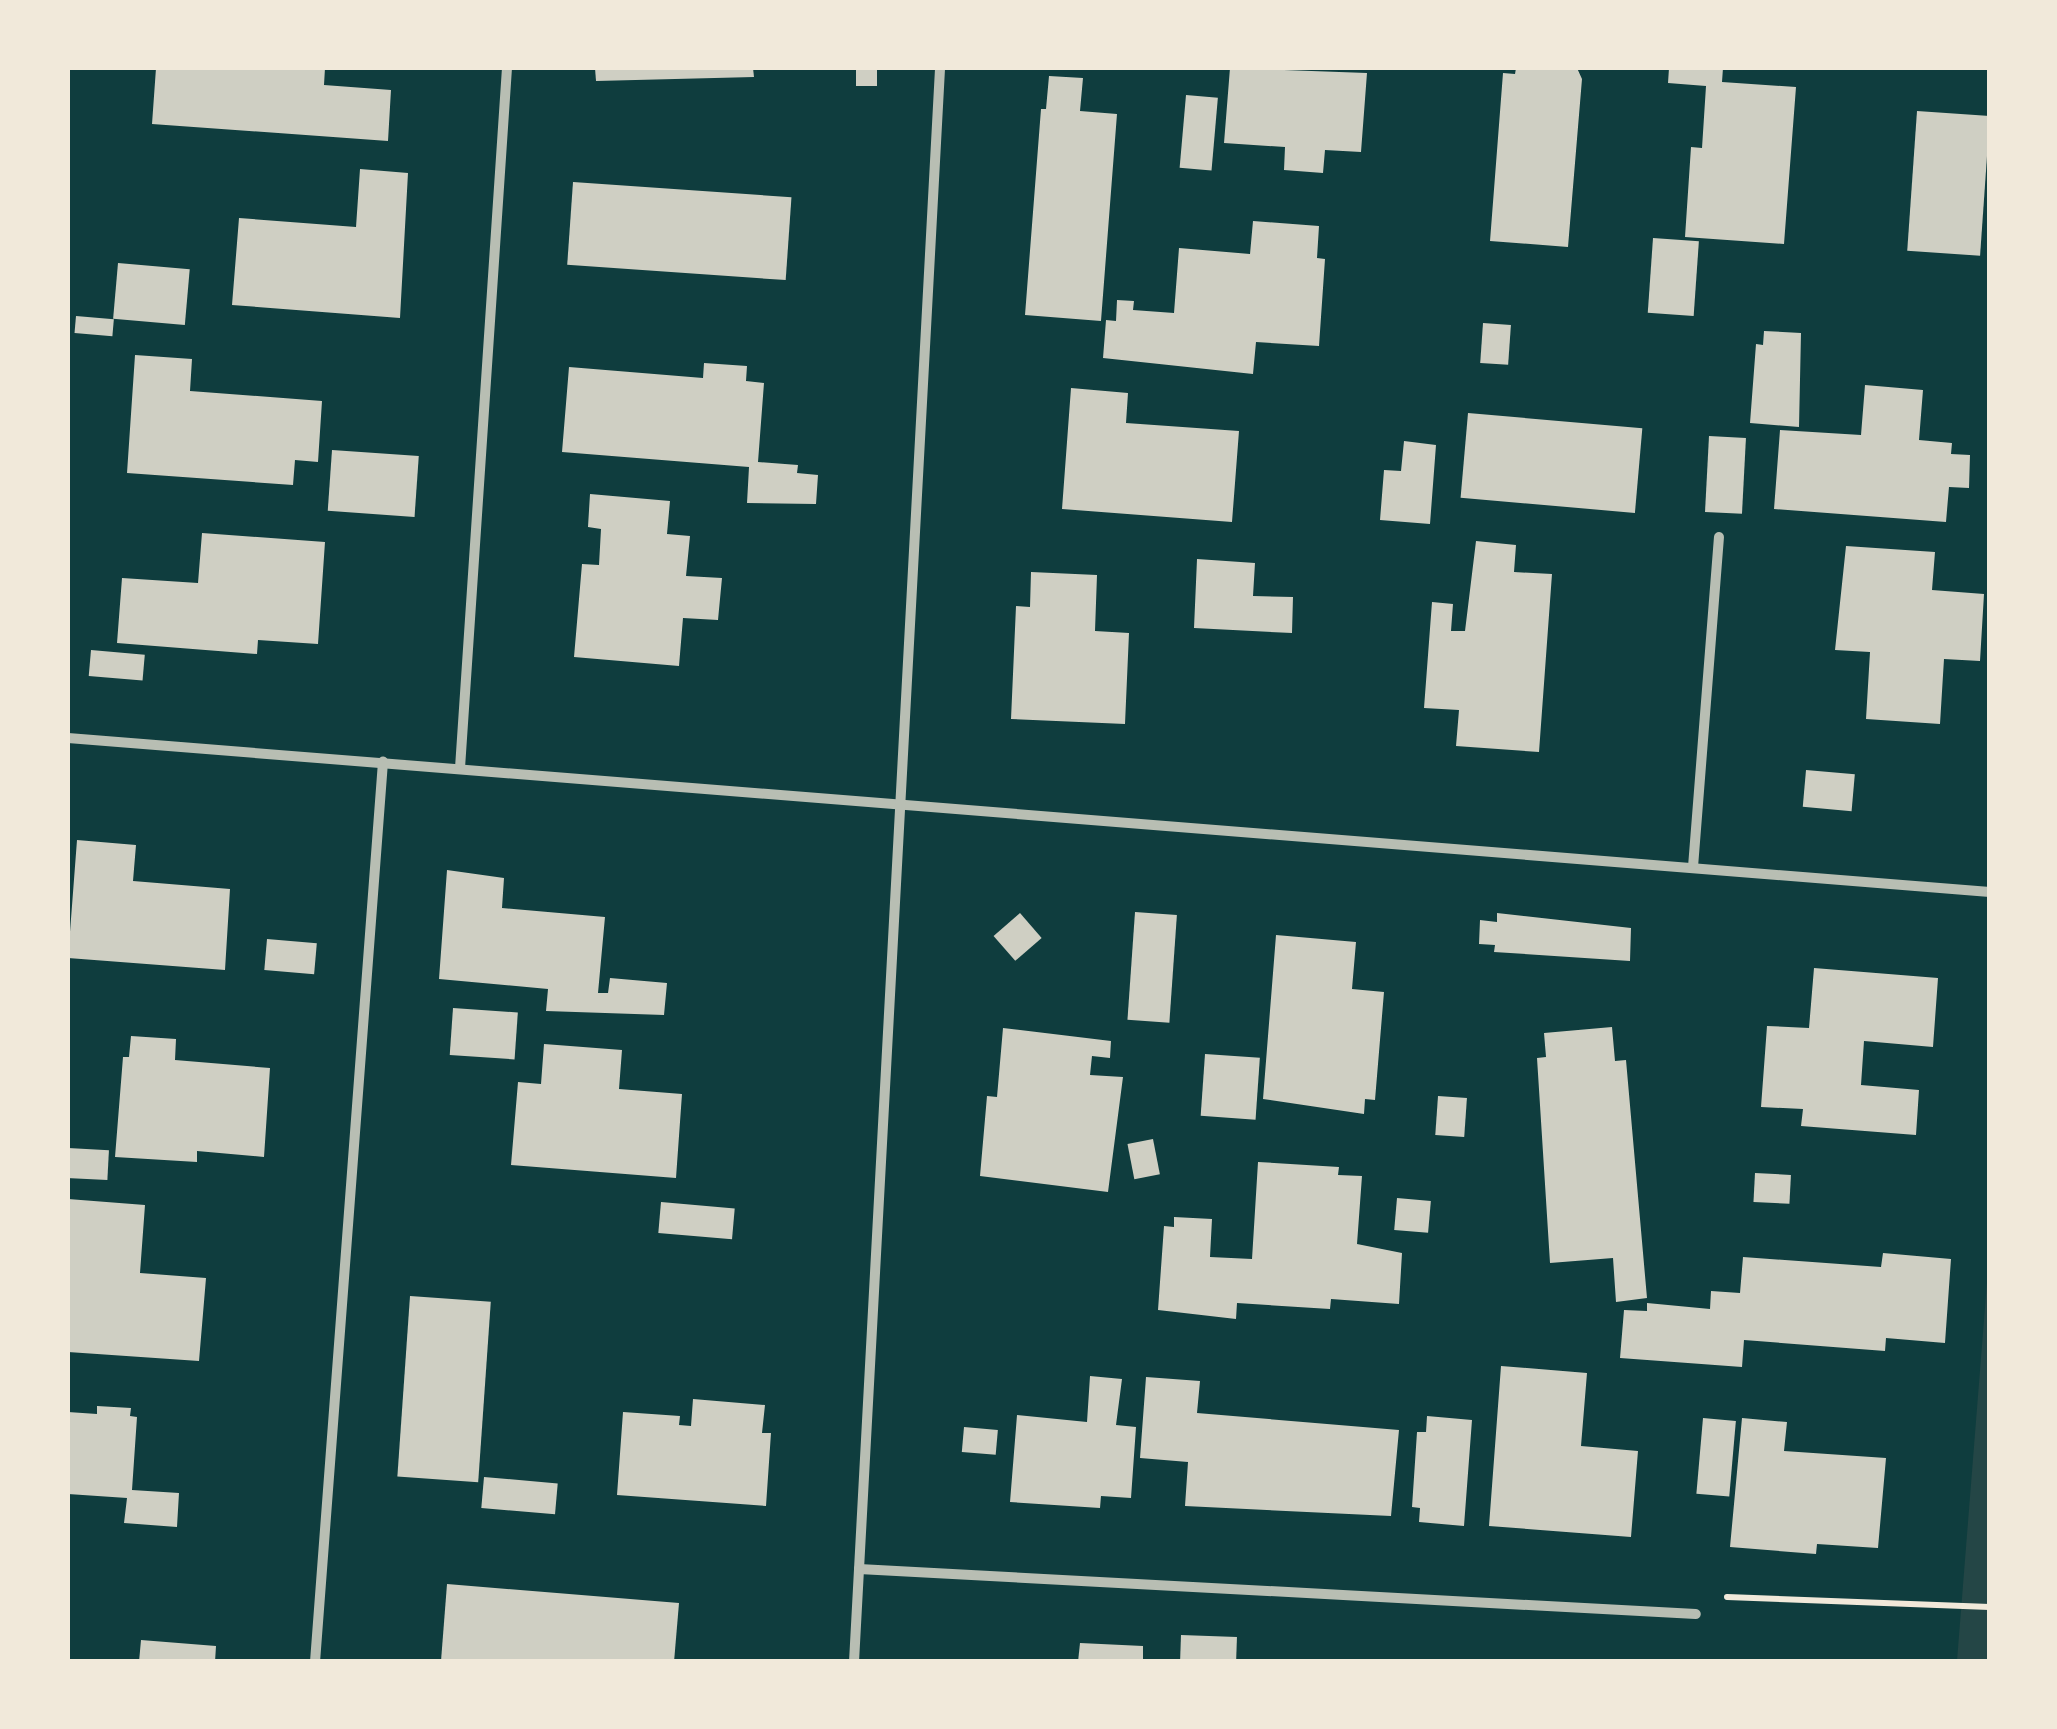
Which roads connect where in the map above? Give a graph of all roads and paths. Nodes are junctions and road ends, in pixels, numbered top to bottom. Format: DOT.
graph roads {
  1 [pos="508,68"];
  2 [pos="940,68"];
  3 [pos="1719,537"];
  4 [pos="68,738"];
  5 [pos="383,762"];
  6 [pos="460,768"];
  7 [pos="901,801"];
  8 [pos="1693,867"];
  9 [pos="1990,892"];
  10 [pos="859,1569"];
  11 [pos="1990,1607"];
  12 [pos="1696,1614"];
  13 [pos="315,1662"];
  14 [pos="854,1662"];
  1 -- 6 [label="street"];
  2 -- 7 [label="street"];
  3 -- 8 [label="street"];
  4 -- 5 [label="street"];
  5 -- 6 [label="street"];
  5 -- 13 [label="street"];
  6 -- 7 [label="street"];
  7 -- 8 [label="street"];
  7 -- 10 [label="street"];
  8 -- 9 [label="street"];
  10 -- 12 [label="street"];
  10 -- 14 [label="street"];
  11 -- 12 [label="path"];
}
